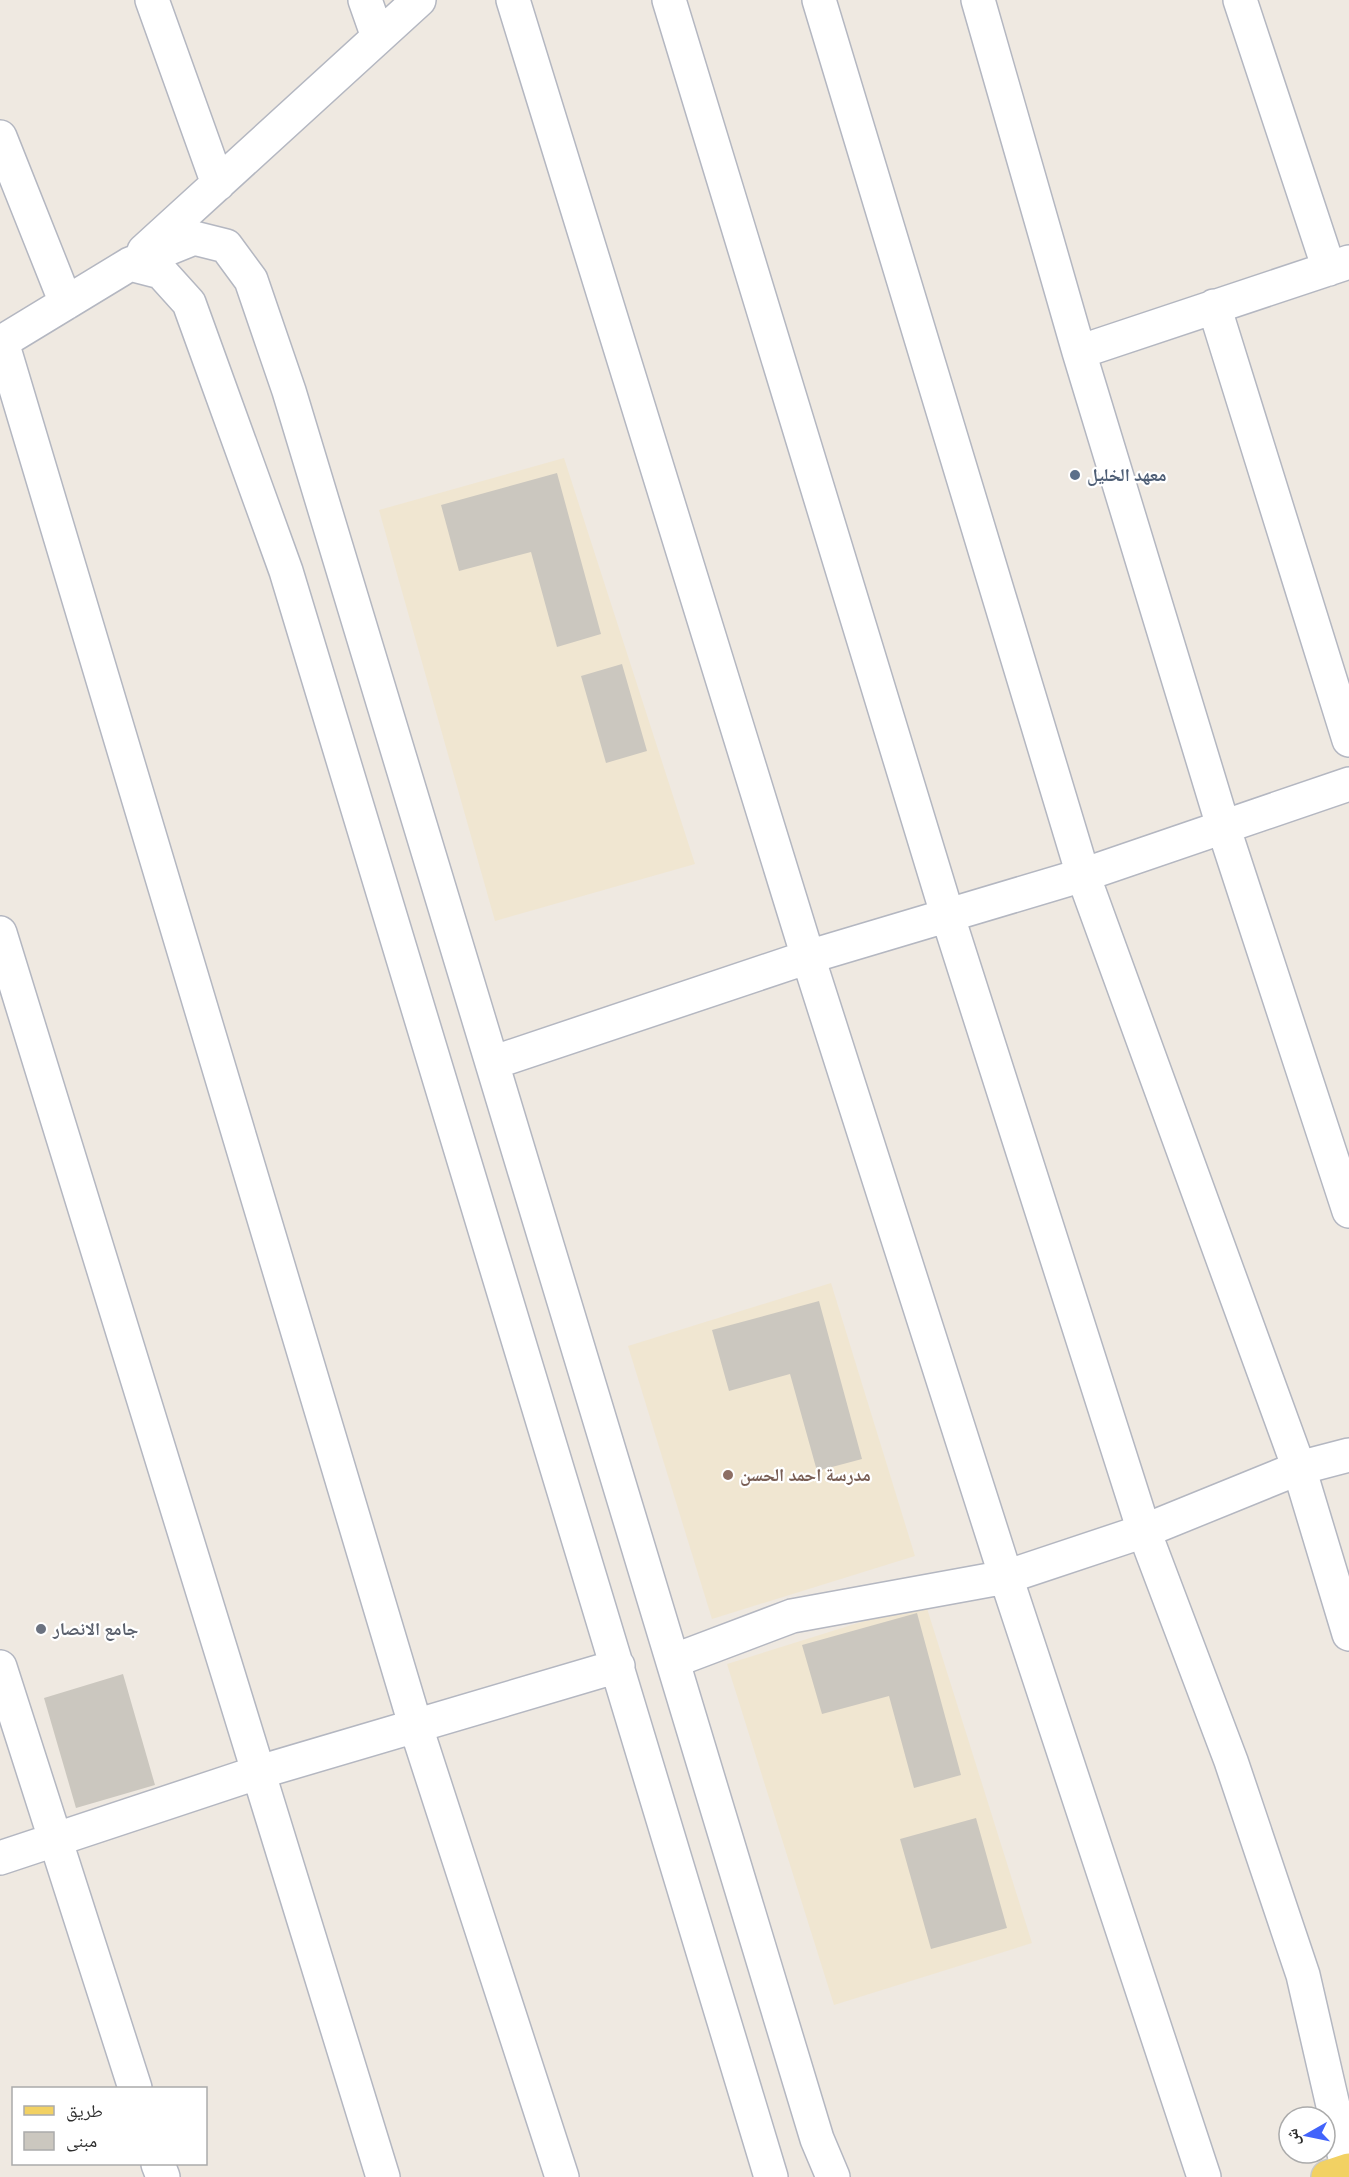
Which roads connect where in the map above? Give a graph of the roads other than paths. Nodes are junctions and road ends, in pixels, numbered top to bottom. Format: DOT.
graph roads {
  1 [pos="152,0"];
  2 [pos="365,0"];
  3 [pos="419,0"];
  4 [pos="513,0"];
  5 [pos="669,0"];
  6 [pos="819,0"];
  7 [pos="978,0"];
  8 [pos="1240,0"];
  9 [pos="378,37"];
  10 [pos="0,137"];
  11 [pos="218,184"];
  12 [pos="130,264"];
  13 [pos="1339,266"];
  14 [pos="66,303"];
  15 [pos="1214,306"];
  16 [pos="1,342"];
  17 [pos="1079,352"];
  18 [pos="1349,740"];
  19 [pos="1349,784"];
  20 [pos="1223,826"];
  21 [pos="1083,875"];
  22 [pos="948,917"];
  23 [pos="0,933"];
  24 [pos="808,957"];
  25 [pos="492,1063"];
  26 [pos="1349,1211"];
  27 [pos="1349,1455"];
  28 [pos="1299,1468"];
  29 [pos="1144,1532"];
  30 [pos="1006,1577"];
  31 [pos="1349,1634"];
  32 [pos="673,1661"];
  33 [pos="618,1666"];
  34 [pos="0,1667"];
  35 [pos="415,1724"];
  36 [pos="256,1773"];
  37 [pos="56,1841"];
  38 [pos="0,1858"];
  39 [pos="135,2087"];
  40 [pos="1342,2173"];
  41 [pos="383,2177"];
  42 [pos="562,2177"];
  43 [pos="771,2177"];
  44 [pos="833,2177"];
  45 [pos="1204,2177"];
  1 -- 11 [label="street"];
  2 -- 9 [label="street"];
  3 -- 9 [label="street"];
  4 -- 24 [label="street"];
  5 -- 22 [label="street"];
  6 -- 21 [label="street"];
  7 -- 17 [label="street"];
  8 -- 13 [label="street"];
  9 -- 11 [label="street"];
  10 -- 14 [label="street"];
  11 -- 12 [label="street"];
  12 -- 14 [label="street"];
  12 -- 25 [label="street"];
  12 -- 33 [label="street"];
  13 -- 15 [label="street"];
  14 -- 16 [label="street"];
  15 -- 17 [label="street"];
  15 -- 18 [label="street"];
  16 -- 35 [label="street"];
  17 -- 20 [label="street"];
  19 -- 20 [label="street"];
  20 -- 21 [label="street"];
  20 -- 26 [label="street"];
  21 -- 22 [label="street"];
  21 -- 28 [label="street"];
  22 -- 24 [label="street"];
  22 -- 29 [label="street"];
  23 -- 36 [label="street"];
  24 -- 25 [label="street"];
  24 -- 30 [label="street"];
  25 -- 32 [label="street"];
  27 -- 28 [label="street"];
  28 -- 29 [label="street"];
  28 -- 31 [label="street"];
  29 -- 30 [label="street"];
  29 -- 40 [label="street"];
  30 -- 32 [label="street"];
  30 -- 45 [label="street"];
  32 -- 44 [label="street"];
  33 -- 35 [label="street"];
  33 -- 43 [label="street"];
  34 -- 37 [label="street"];
  35 -- 36 [label="street"];
  35 -- 42 [label="street"];
  36 -- 37 [label="street"];
  36 -- 41 [label="street"];
  37 -- 38 [label="street"];
  37 -- 39 [label="street"];
}
